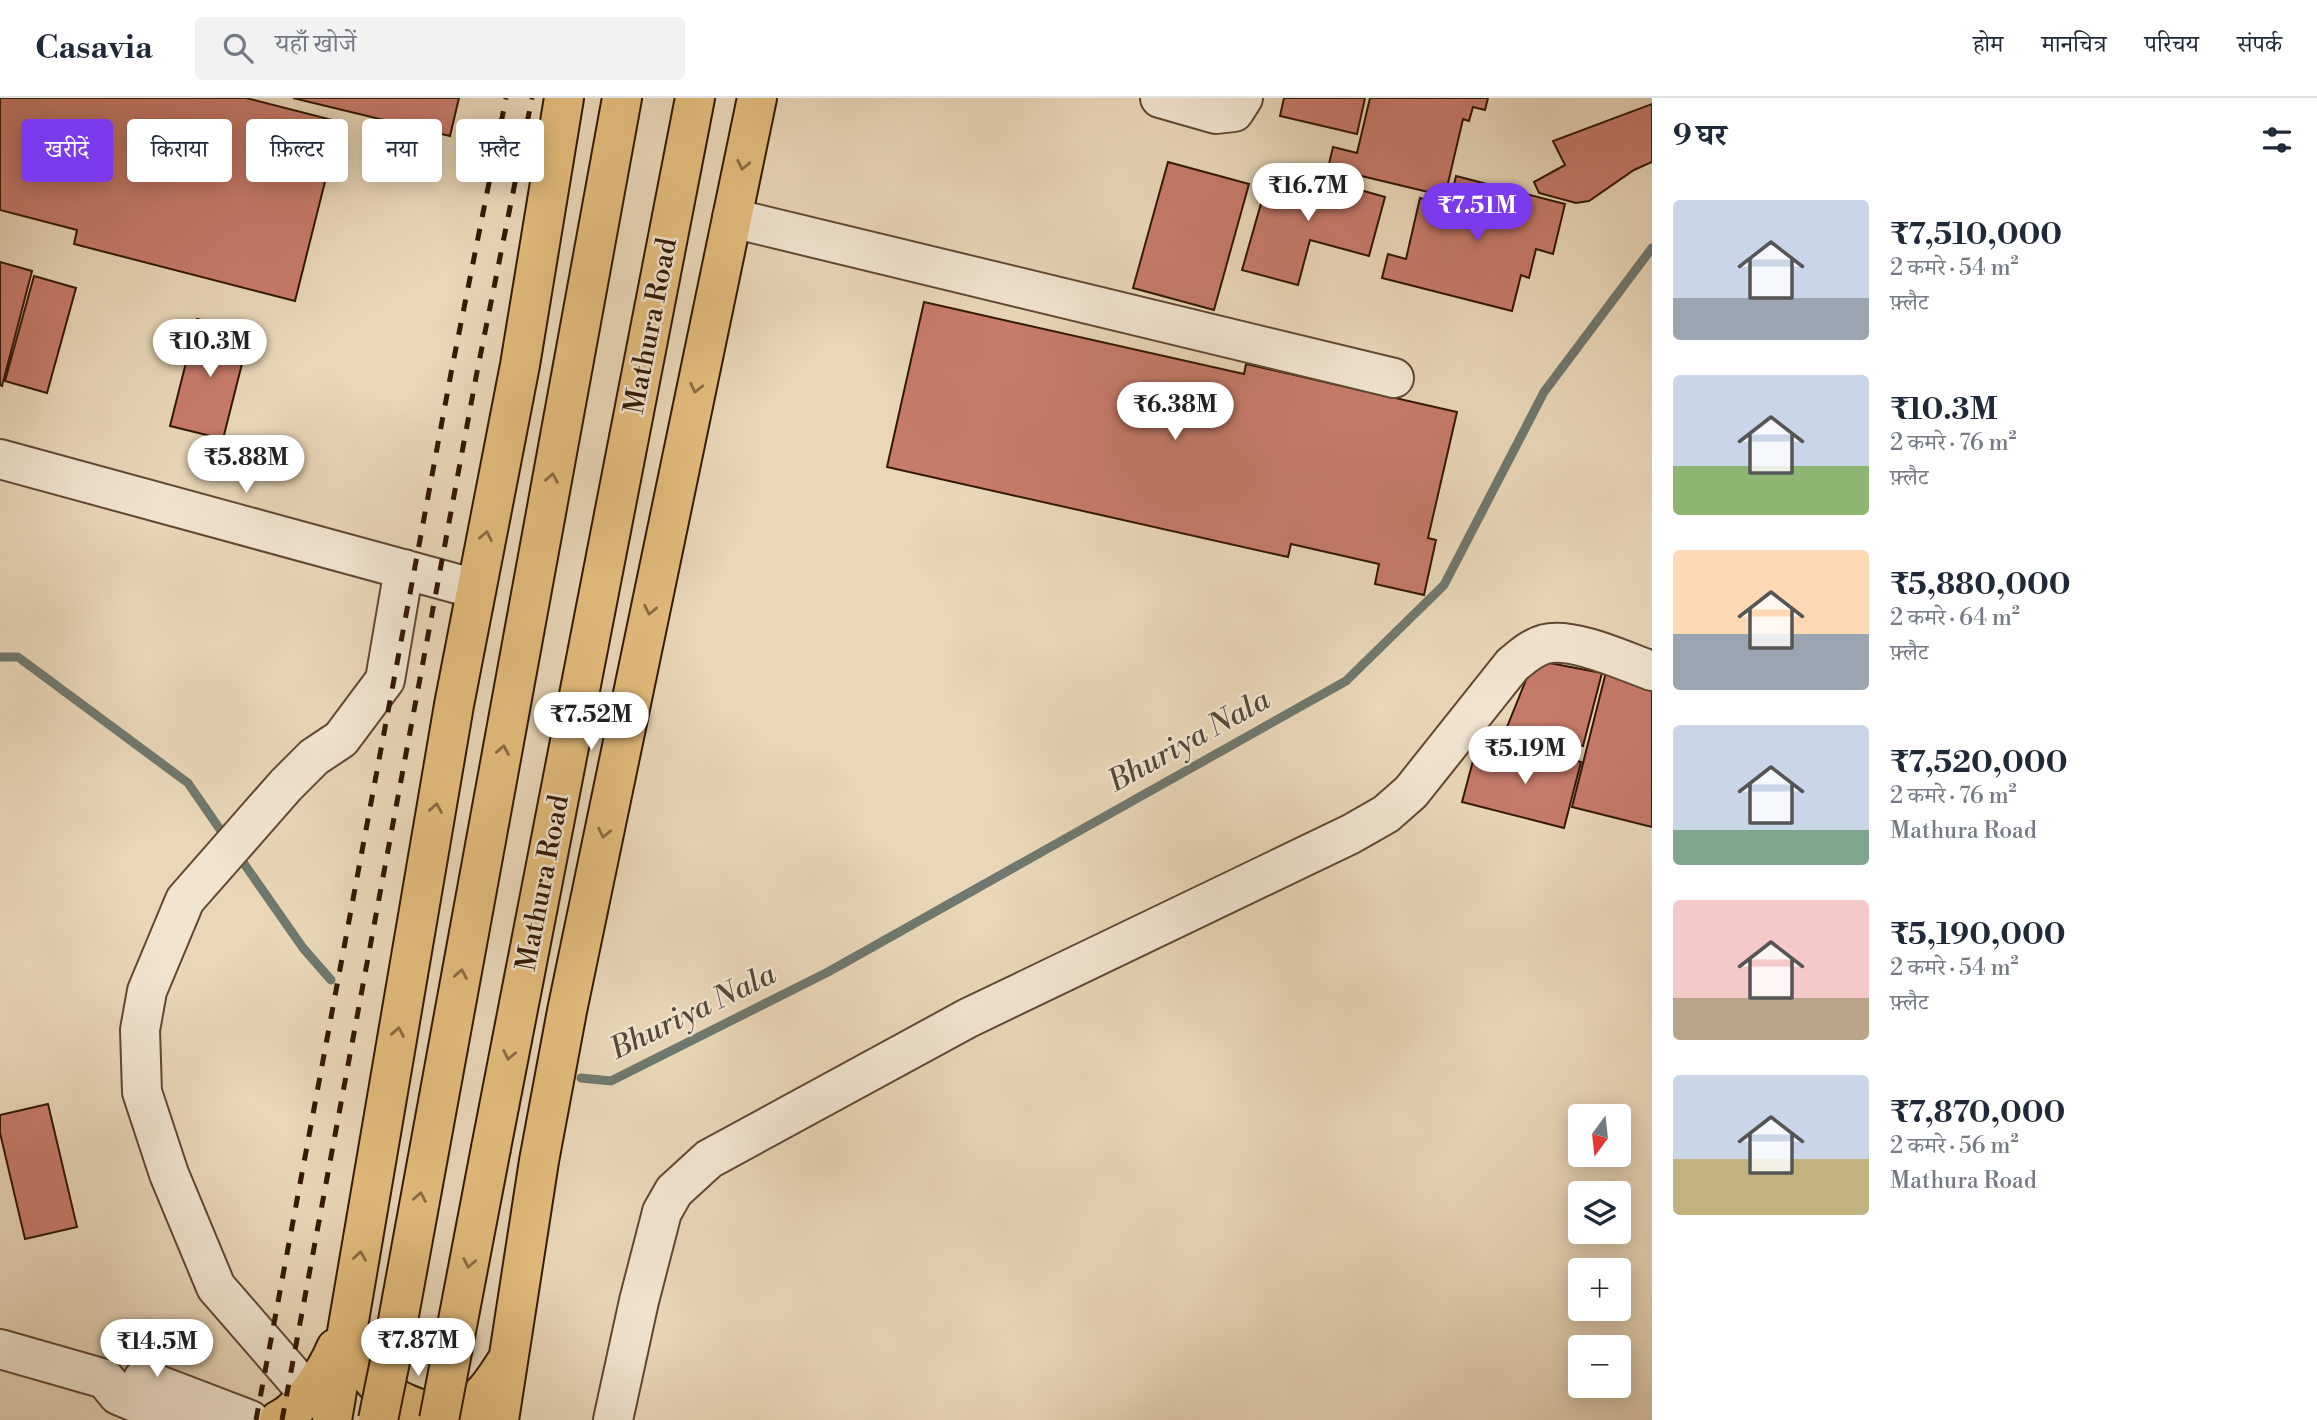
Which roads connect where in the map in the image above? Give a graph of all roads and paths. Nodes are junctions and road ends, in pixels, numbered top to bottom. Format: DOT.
graph roads {
  1 [pos="564,98"];
  2 [pos="622,98"];
  3 [pos="695,98"];
  4 [pos="757,98"];
  5 [pos="1160,98"];
  6 [pos="1243,98"];
  7 [pos="732,218"];
  8 [pos="1394,378"];
  9 [pos="0,459"];
  10 [pos="404,569"];
  11 [pos="476,589"];
  12 [pos="1652,671"];
  13 [pos="352,1307"];
  14 [pos="0,1349"];
  15 [pos="509,1357"];
  16 [pos="105,1379"];
  17 [pos="320,1406"];
  18 [pos="177,1420"];
  19 [pos="250,1420"];
  20 [pos="279,1420"];
  21 [pos="378,1420"];
  22 [pos="439,1420"];
  23 [pos="499,1420"];
  24 [pos="613,1420"];
  11 -- 1 [label="main road, one-way"];
  21 -- 2 [label="main road, one-way, bridge"];
  3 -- 22 [label="main road, Mathura Road, one-way, bridge"];
  4 -- 7 [label="main road, one-way"];
  5 -- 6 [label="street"];
  7 -- 8 [label="street"];
  7 -- 15 [label="main road, one-way"];
  9 -- 10 [label="street"];
  10 -- 11 [label="street"];
  10 -- 17 [label="street"];
  13 -- 11 [label="main road, one-way"];
  12 -- 24 [label="street"];
  13 -- 15 [label="main road"];
  13 -- 17 [label="main road"];
  14 -- 16 [label="street"];
  15 -- 23 [label="main road"];
  16 -- 18 [label="street"];
  16 -- 19 [label="street"];
  17 -- 20 [label="main road"];
}
